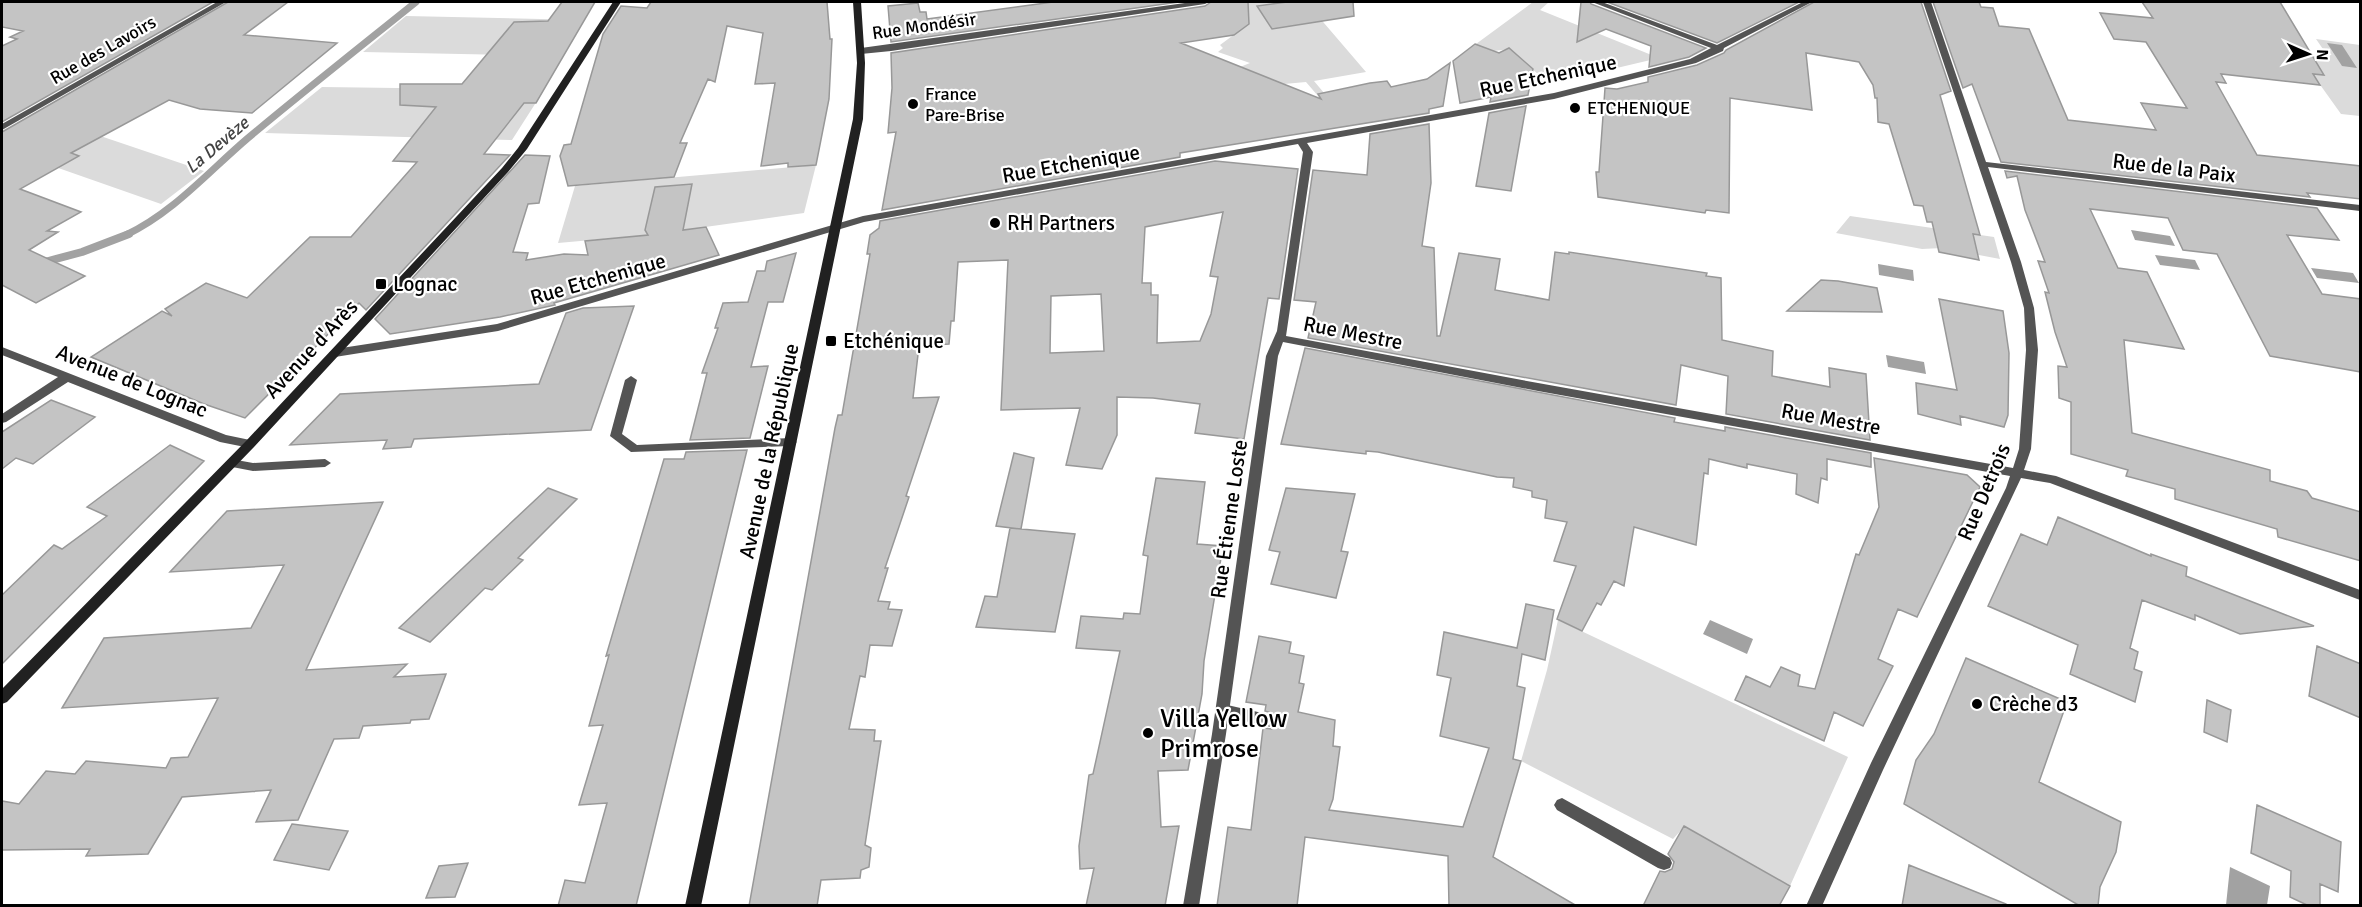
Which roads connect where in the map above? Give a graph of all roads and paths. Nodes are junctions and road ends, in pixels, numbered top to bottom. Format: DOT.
graph roads {
  1 [pos="222,2"];
  2 [pos="617,2"];
  3 [pos="857,2"];
  4 [pos="1205,2"];
  5 [pos="1596,2"];
  6 [pos="1808,2"];
  7 [pos="1928,2"];
  8 [pos="1720,49"];
  9 [pos="861,51"];
  10 [pos="2,127"];
  11 [pos="1301,141"];
  12 [pos="1983,164"];
  13 [pos="2361,208"];
  14 [pos="836,227"];
  15 [pos="1279,338"];
  16 [pos="2,351"];
  17 [pos="335,353"];
  18 [pos="67,377"];
  19 [pos="631,380"];
  20 [pos="2,419"];
  21 [pos="791,442"];
  22 [pos="250,444"];
  23 [pos="325,463"];
  24 [pos="231,464"];
  25 [pos="2018,472"];
  26 [pos="2361,595"];
  27 [pos="2,698"];
  28 [pos="1223,710"];
  29 [pos="1271,722"];
  30 [pos="1562,805"];
  31 [pos="1664,863"];
  32 [pos="693,906"];
  33 [pos="1191,906"];
  34 [pos="1814,906"];
  1 -- 10 [label="street, Rue des Lavoirs"];
  2 -- 17 [label="main road, Avenue d'Arès"];
  3 -- 9 [label="main road, Avenue de la République"];
  4 -- 9 [label="street, Rue Mondésir"];
  5 -- 8 [label="street"];
  6 -- 8 [label="street, Rue Etchenique"];
  7 -- 12 [label="street, Rue Detrois"];
  8 -- 11 [label="street, Rue Etchenique"];
  9 -- 14 [label="main road, Avenue de la République"];
  11 -- 14 [label="street, Rue Etchenique"];
  11 -- 15 [label="street, Rue Étienne Loste"];
  12 -- 13 [label="street, Rue de la Paix"];
  12 -- 25 [label="street, Rue Detrois"];
  14 -- 17 [label="street, Rue Etchenique"];
  14 -- 21 [label="main road, Avenue de la République"];
  15 -- 25 [label="street, Rue Mestre"];
  15 -- 28 [label="street, Rue Étienne Loste"];
  16 -- 18 [label="street, Avenue de Lognac"];
  17 -- 22 [label="main road, Avenue d'Arès"];
  18 -- 20 [label="street"];
  18 -- 22 [label="street, Avenue de Lognac"];
  19 -- 21 [label="street"];
  21 -- 32 [label="main road, Avenue de la République"];
  22 -- 24 [label="main road, Avenue d'Arès"];
  23 -- 24 [label="street"];
  24 -- 27 [label="main road, Avenue d'Arès"];
  25 -- 26 [label="street, Rue Mestre"];
  25 -- 34 [label="street, Rue Detrois"];
  28 -- 29 [label="street"];
  28 -- 33 [label="street, Rue Étienne Loste"];
  30 -- 31 [label="street"];
}
